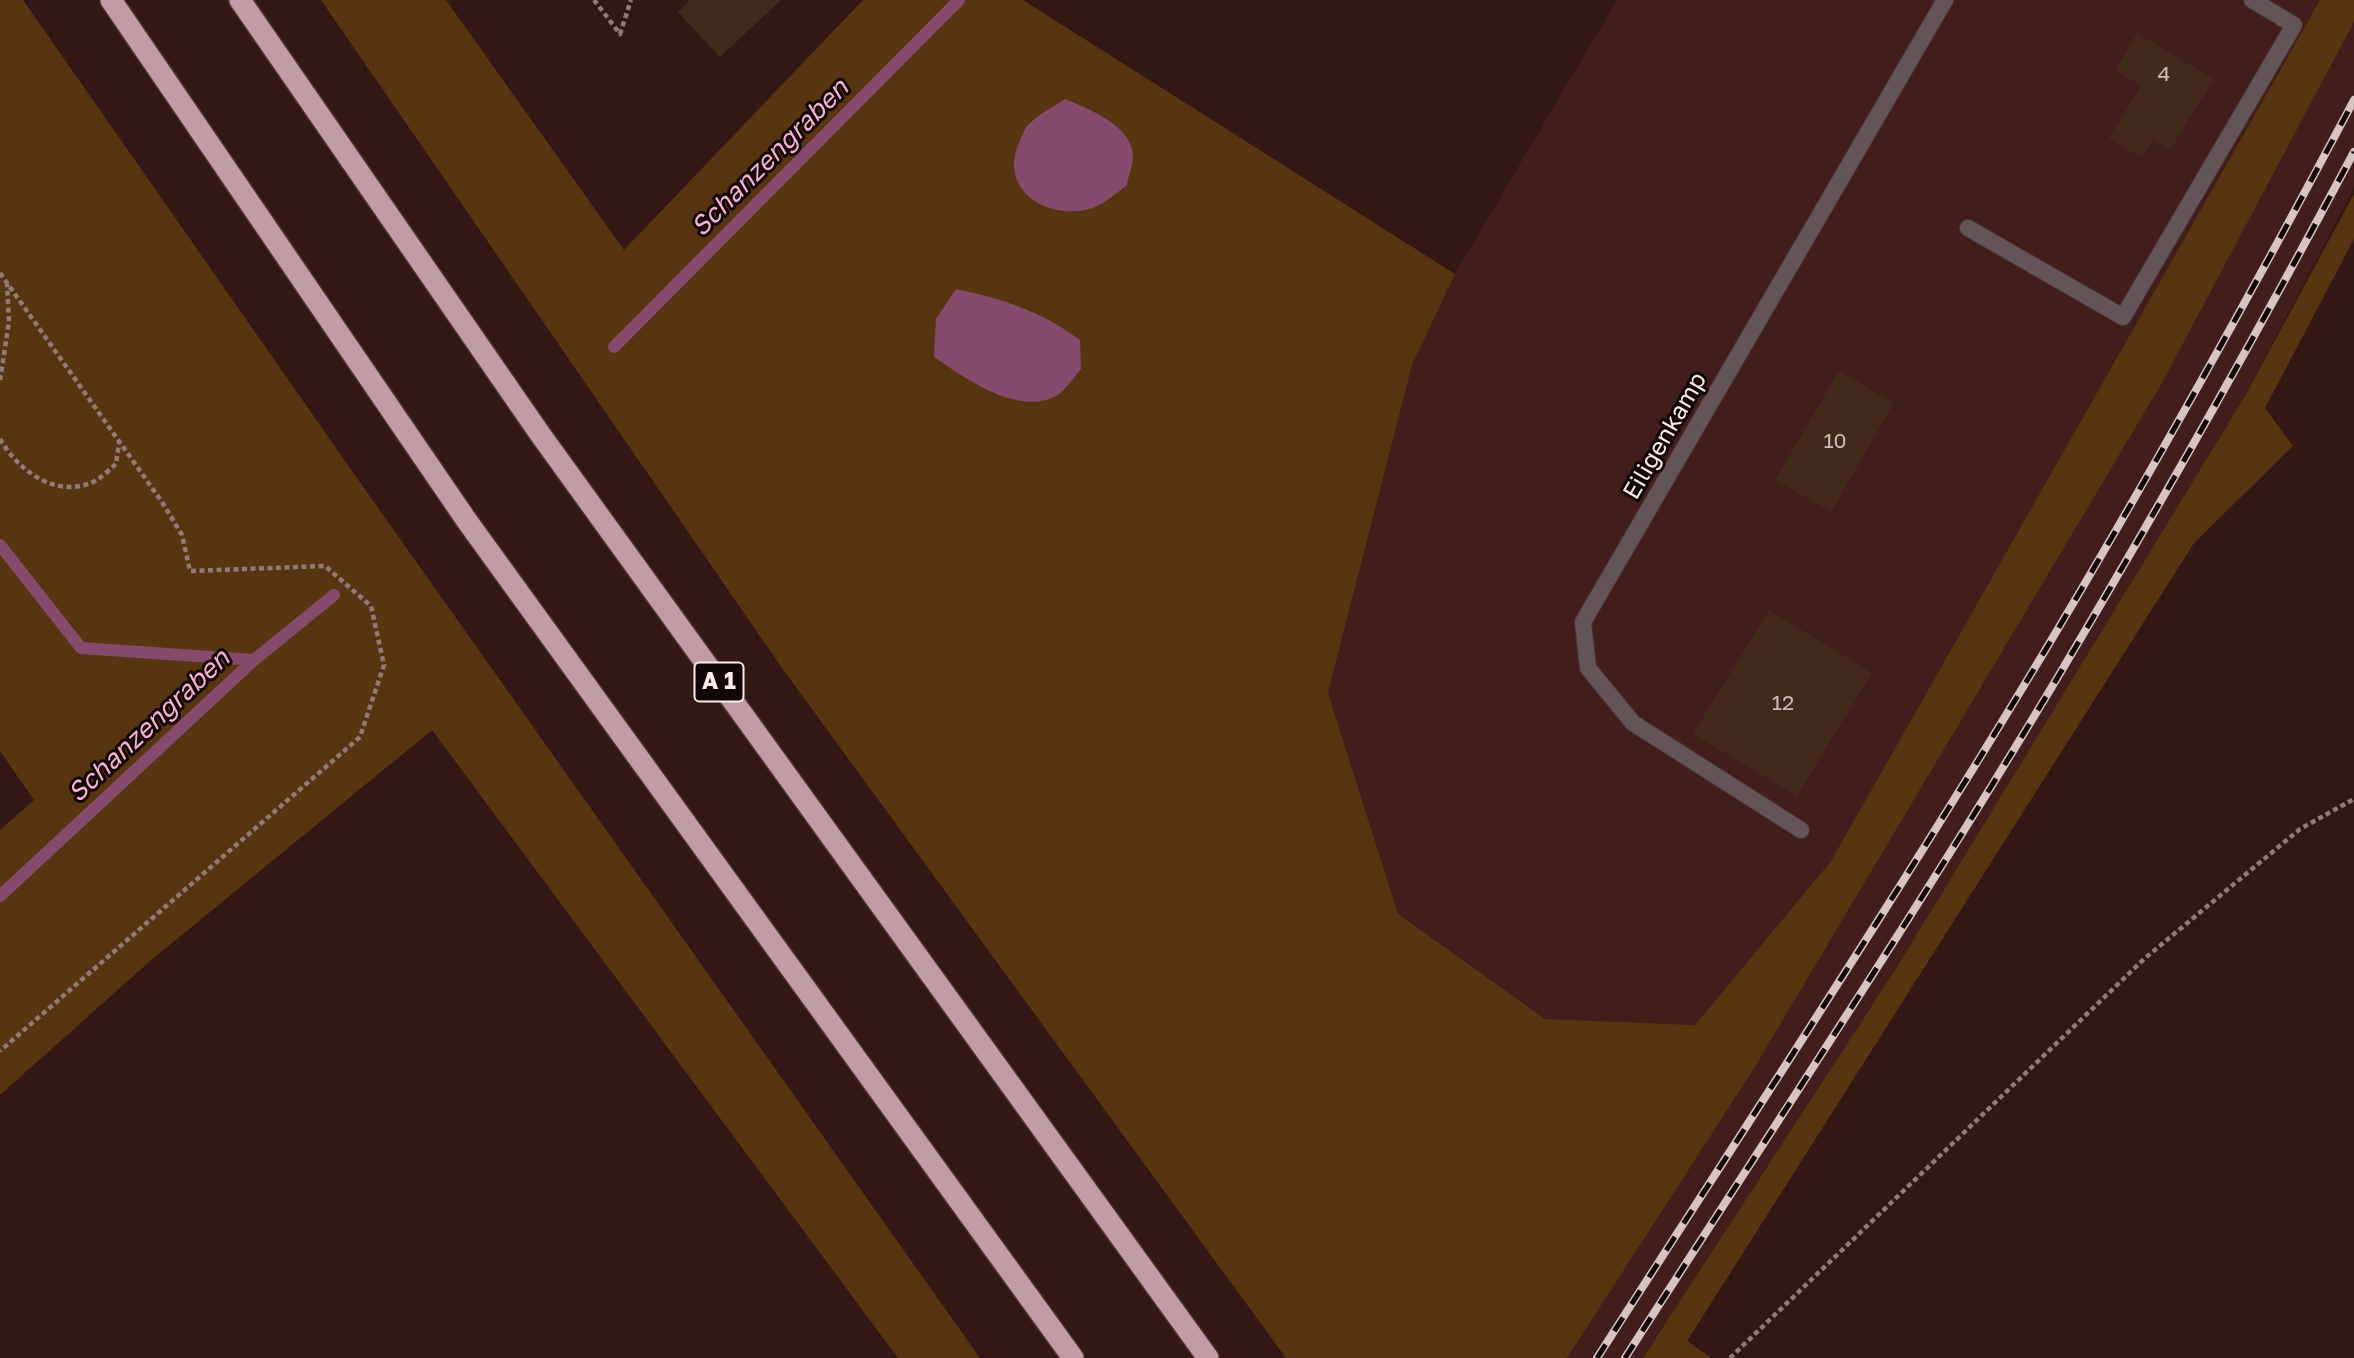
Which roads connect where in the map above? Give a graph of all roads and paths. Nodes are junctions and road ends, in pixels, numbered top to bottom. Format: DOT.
graph roads {
  1 [pos="111,0"];
  2 [pos="240,0"];
  3 [pos="594,0"];
  4 [pos="631,0"];
  5 [pos="1945,0"];
  6 [pos="2252,0"];
  7 [pos="1968,228"];
  8 [pos="0,273"];
  9 [pos="7,284"];
  10 [pos="0,380"];
  11 [pos="0,439"];
  12 [pos="119,442"];
  13 [pos="2354,799"];
  14 [pos="1801,830"];
  15 [pos="0,1051"];
  16 [pos="1073,1358"];
  17 [pos="1208,1358"];
  18 [pos="1730,1358"];
  1 -- 16 [label="highway"];
  2 -- 17 [label="highway, A 1"];
  3 -- 4 [label="path"];
  5 -- 14 [label="lane, Eiligenkamp"];
  6 -- 7 [label="lane"];
  8 -- 9 [label="path"];
  9 -- 10 [label="path"];
  9 -- 12 [label="path"];
  11 -- 12 [label="path"];
  12 -- 15 [label="path"];
  13 -- 18 [label="path"];
}
